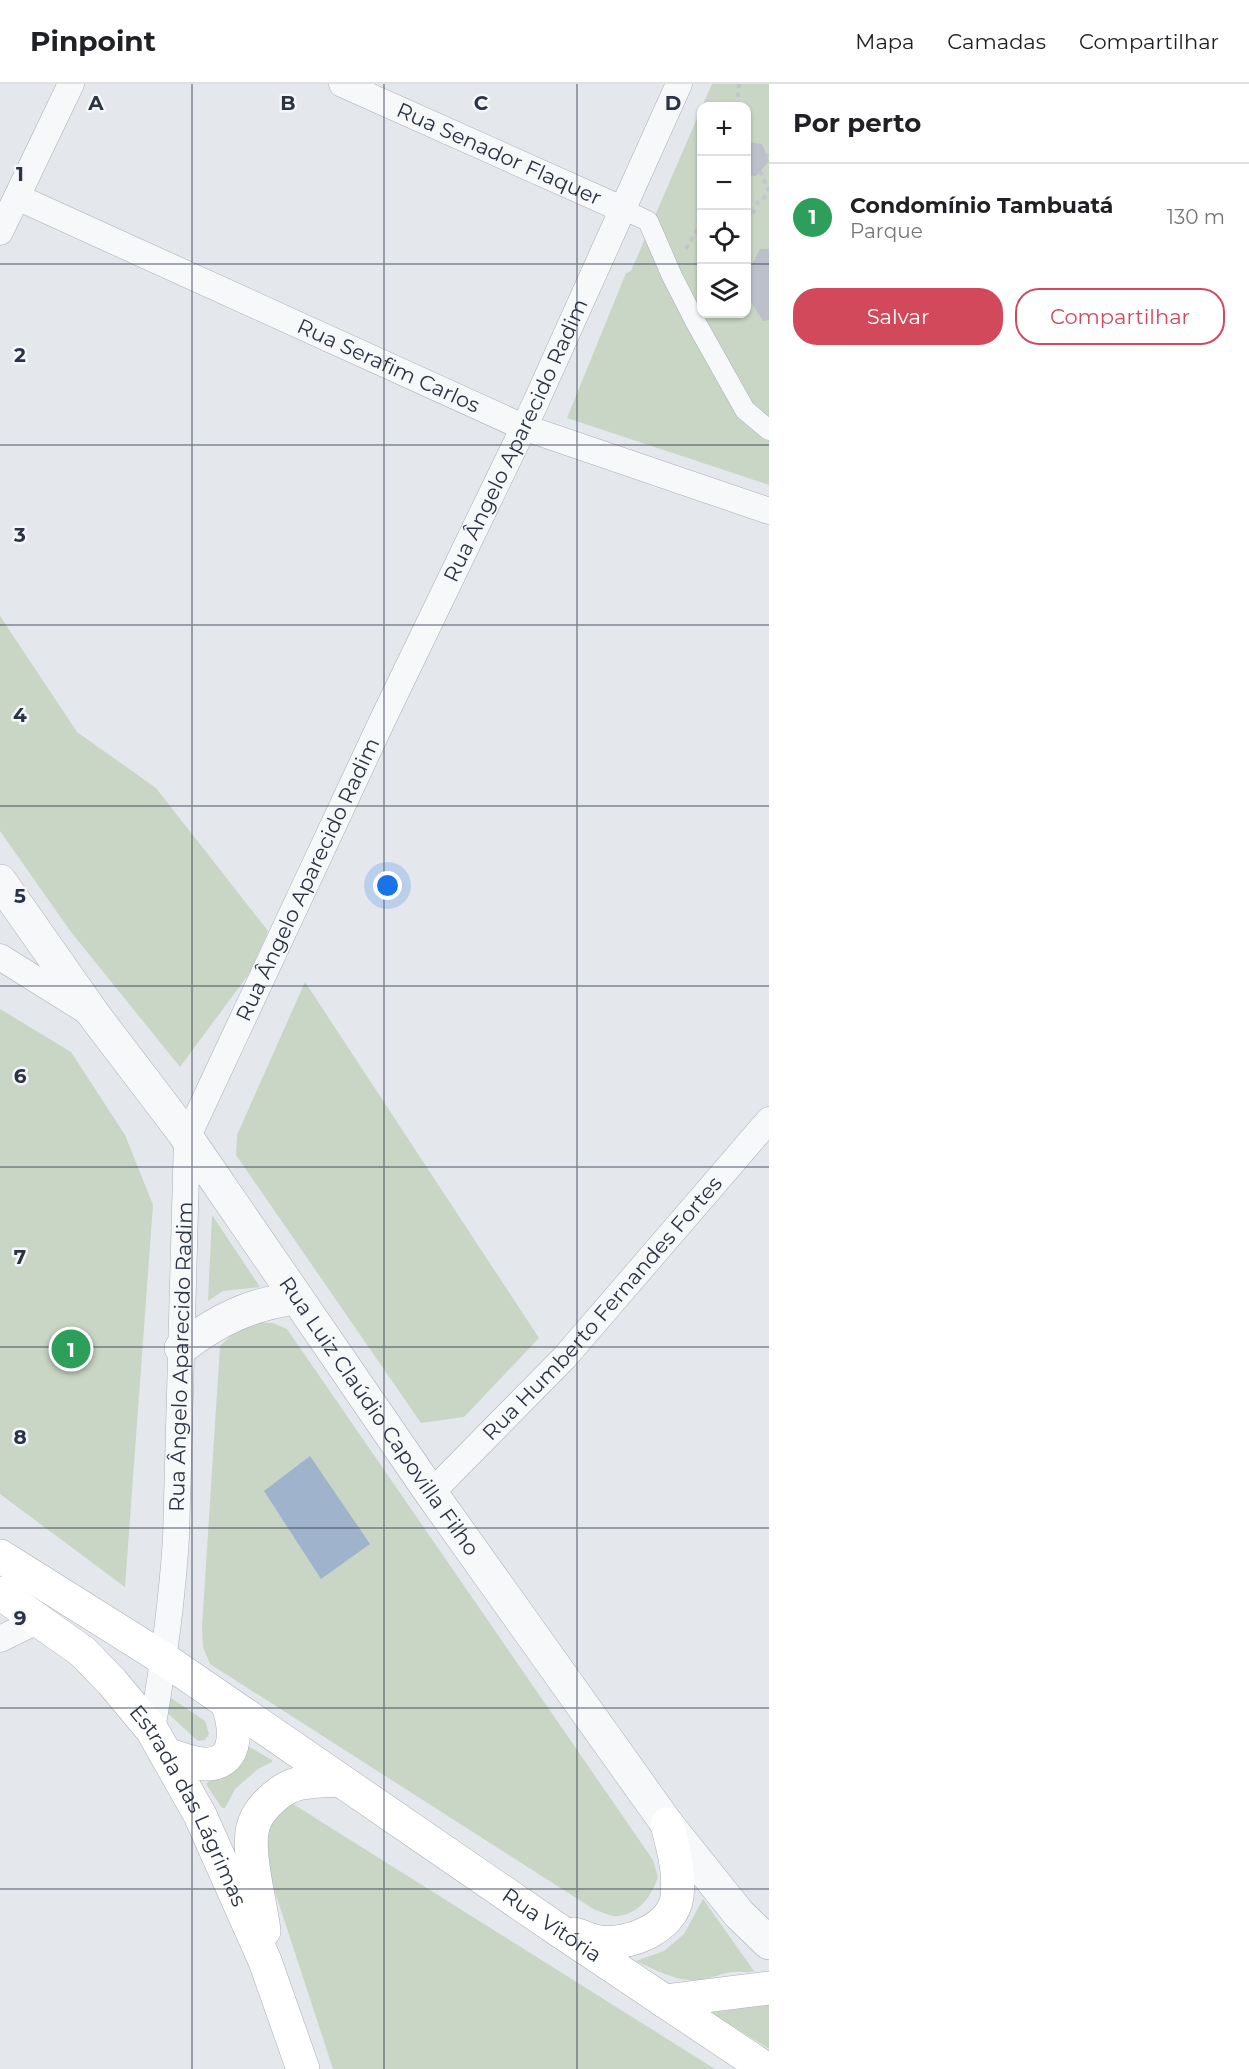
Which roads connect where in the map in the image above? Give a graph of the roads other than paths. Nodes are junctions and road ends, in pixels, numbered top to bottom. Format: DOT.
graph roads {
  1 [pos="72,84"];
  2 [pos="342,84"];
  3 [pos="680,84"];
  4 [pos="17,197"];
  5 [pos="624,210"];
  6 [pos="0,232"];
  7 [pos="523,427"];
  8 [pos="769,430"];
  9 [pos="769,511"];
  10 [pos="0,880"];
  11 [pos="0,957"];
  12 [pos="94,1015"];
  13 [pos="769,1120"];
  14 [pos="187,1138"];
  15 [pos="296,1298"];
  16 [pos="181,1348"];
  17 [pos="431,1493"];
  18 [pos="0,1556"];
  19 [pos="0,1593"];
  20 [pos="39,1620"];
  21 [pos="0,1639"];
  22 [pos="165,1659"];
  23 [pos="227,1703"];
  24 [pos="159,1742"];
  25 [pos="340,1780"];
  26 [pos="667,1824"];
  27 [pos="554,1927"];
  28 [pos="769,1943"];
  29 [pos="265,1961"];
  30 [pos="769,1988"];
  31 [pos="664,2001"];
  32 [pos="303,2069"];
  33 [pos="766,2069"];
  1 -- 4 [label="street"];
  2 -- 5 [label="street, Rua Senador Flaquer"];
  3 -- 5 [label="street, Rua Ângelo Aparecido Radim"];
  4 -- 6 [label="street"];
  4 -- 7 [label="street, Rua Serafim Carlos"];
  5 -- 7 [label="street, Rua Ângelo Aparecido Radim"];
  5 -- 8 [label="street"];
  7 -- 9 [label="street, Rua Serafim Carlos"];
  7 -- 14 [label="street, Rua Ângelo Aparecido Radim"];
  10 -- 12 [label="street, Rua Luiz Claúdio Capovilla Filho"];
  11 -- 12 [label="street"];
  12 -- 14 [label="street, Rua Luiz Claúdio Capovilla Filho"];
  13 -- 17 [label="street, Rua Humberto Fernandes Fortes"];
  14 -- 15 [label="street, Rua Luiz Claúdio Capovilla Filho"];
  14 -- 16 [label="street, Rua Ângelo Aparecido Radim"];
  15 -- 16 [label="street"];
  15 -- 17 [label="street, Rua Luiz Claúdio Capovilla Filho"];
  16 -- 22 [label="street, Rua Ângelo Aparecido Radim"];
  17 -- 26 [label="street, Rua Luiz Claúdio Capovilla Filho"];
  18 -- 22 [label="main road"];
  19 -- 20 [label="main road, Estrada das Lágrimas"];
  20 -- 21 [label="street"];
  20 -- 24 [label="main road, Estrada das Lágrimas"];
  22 -- 23 [label="main road"];
  22 -- 24 [label="street, Rua Ângelo Aparecido Radim"];
  23 -- 24 [label="main road"];
  23 -- 25 [label="main road"];
  24 -- 29 [label="main road, Estrada das Lágrimas"];
  25 -- 27 [label="main road, Rua Vitória"];
  25 -- 29 [label="main road"];
  26 -- 27 [label="main road"];
  26 -- 28 [label="street, Rua Luiz Claúdio Capovilla Filho"];
  27 -- 31 [label="main road, Rua Vitória"];
  29 -- 32 [label="main road, Estrada das Lágrimas"];
  30 -- 31 [label="main road"];
  31 -- 33 [label="main road, Rua Vitória"];
}
